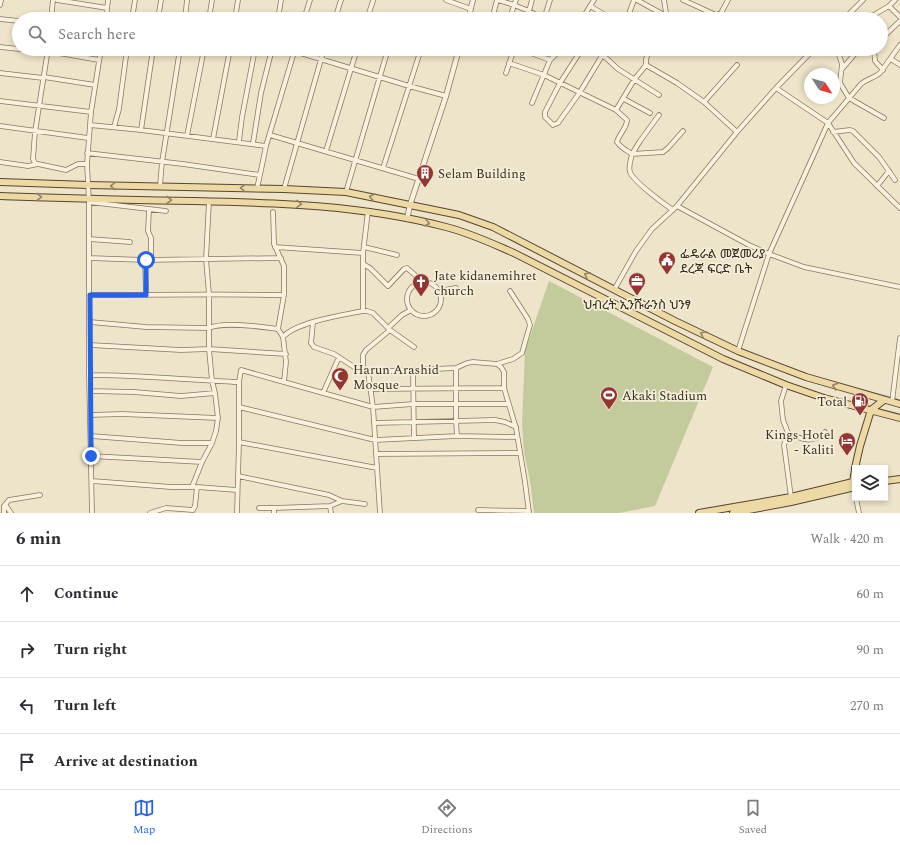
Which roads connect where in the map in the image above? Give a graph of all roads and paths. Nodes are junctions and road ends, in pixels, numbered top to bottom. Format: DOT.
graph roads {
  1 [pos="1,0"];
  2 [pos="54,0"];
  3 [pos="57,0"];
  4 [pos="108,0"];
  5 [pos="135,0"];
  6 [pos="161,0"];
  7 [pos="187,0"];
  8 [pos="212,0"];
  9 [pos="238,0"];
  10 [pos="281,0"];
  11 [pos="310,0"];
  12 [pos="341,0"];
  13 [pos="473,0"];
  14 [pos="498,0"];
  15 [pos="516,0"];
  16 [pos="532,0"];
  17 [pos="550,0"];
  18 [pos="594,0"];
  19 [pos="635,0"];
  20 [pos="664,0"];
  21 [pos="683,0"];
  22 [pos="728,0"];
  23 [pos="863,0"];
  24 [pos="895,0"];
  25 [pos="373,1"];
  26 [pos="449,1"];
  27 [pos="0,5"];
  28 [pos="514,5"];
  29 [pos="590,6"];
  30 [pos="889,6"];
  31 [pos="107,8"];
  32 [pos="471,9"];
  33 [pos="529,11"];
  34 [pos="52,12"];
  35 [pos="107,12"];
  36 [pos="133,12"];
  37 [pos="159,12"];
  38 [pos="186,12"];
  39 [pos="210,12"];
  40 [pos="236,12"];
  41 [pos="279,12"];
  42 [pos="306,12"];
  43 [pos="337,12"];
  44 [pos="369,12"];
  45 [pos="470,12"];
  46 [pos="494,12"];
  47 [pos="512,12"];
  48 [pos="546,12"];
  49 [pos="586,12"];
  50 [pos="597,12"];
  51 [pos="630,12"];
  52 [pos="656,12"];
  53 [pos="665,12"];
  54 [pos="709,12"];
  55 [pos="722,12"];
  56 [pos="851,12"];
  57 [pos="879,12"];
  58 [pos="900,17"];
  59 [pos="0,19"];
  60 [pos="12,21"];
  61 [pos="900,21"];
  62 [pos="888,32"];
  63 [pos="900,45"];
  64 [pos="0,47"];
  65 [pos="12,48"];
  66 [pos="47,56"];
  67 [pos="79,56"];
  68 [pos="100,56"];
  69 [pos="126,56"];
  70 [pos="152,56"];
  71 [pos="179,56"];
  72 [pos="203,56"];
  73 [pos="229,56"];
  74 [pos="254,56"];
  75 [pos="270,56"];
  76 [pos="292,56"];
  77 [pos="312,56"];
  78 [pos="322,56"];
  79 [pos="355,56"];
  80 [pos="386,56"];
  81 [pos="419,56"];
  82 [pos="457,56"];
  83 [pos="512,56"];
  84 [pos="543,56"];
  85 [pos="554,56"];
  86 [pos="577,56"];
  87 [pos="601,56"];
  88 [pos="603,56"];
  89 [pos="647,56"];
  90 [pos="807,56"];
  91 [pos="840,56"];
  92 [pos="853,56"];
  93 [pos="874,56"];
  94 [pos="321,59"];
  95 [pos="891,59"];
  96 [pos="99,60"];
  97 [pos="550,60"];
  98 [pos="509,63"];
  99 [pos="646,65"];
  100 [pos="737,65"];
  101 [pos="900,65"];
  102 [pos="351,68"];
  103 [pos="842,69"];
  104 [pos="883,70"];
  105 [pos="0,73"];
  106 [pos="506,73"];
  107 [pos="544,75"];
  108 [pos="380,77"];
  109 [pos="43,78"];
  110 [pos="634,80"];
  111 [pos="560,83"];
  112 [pos="95,85"];
  113 [pos="409,86"];
  114 [pos="776,88"];
  115 [pos="580,92"];
  116 [pos="446,96"];
  117 [pos="659,96"];
  118 [pos="849,98"];
  119 [pos="624,99"];
  120 [pos="0,101"];
  121 [pos="704,102"];
  122 [pos="532,103"];
  123 [pos="40,105"];
  124 [pos="616,110"];
  125 [pos="91,112"];
  126 [pos="650,113"];
  127 [pos="659,115"];
  128 [pos="884,118"];
  129 [pos="828,123"];
  130 [pos="0,126"];
  131 [pos="90,126"];
  132 [pos="114,127"];
  133 [pos="141,130"];
  134 [pos="683,131"];
  135 [pos="35,132"];
  136 [pos="737,132"];
  137 [pos="833,132"];
  138 [pos="167,133"];
  139 [pos="270,135"];
  140 [pos="187,136"];
  141 [pos="88,138"];
  142 [pos="213,139"];
  143 [pos="239,141"];
  144 [pos="298,143"];
  145 [pos="253,144"];
  146 [pos="266,146"];
  147 [pos="326,151"];
  148 [pos="87,153"];
  149 [pos="632,154"];
  150 [pos="355,160"];
  151 [pos="0,162"];
  152 [pos="162,162"];
  153 [pos="38,164"];
  154 [pos="87,164"];
  155 [pos="383,168"];
  156 [pos="889,172"];
  157 [pos="260,175"];
  158 [pos="419,179"];
  159 [pos="895,180"];
  160 [pos="0,182"];
  161 [pos="88,186"];
  162 [pos="160,186"];
  163 [pos="877,186"];
  164 [pos="257,188"];
  165 [pos="284,189"];
  166 [pos="346,192"];
  167 [pos="0,196"];
  168 [pos="89,200"];
  169 [pos="209,201"];
  170 [pos="410,205"];
  171 [pos="677,206"];
  172 [pos="900,208"];
  173 [pos="149,210"];
  174 [pos="672,210"];
  175 [pos="166,211"];
  176 [pos="368,211"];
  177 [pos="274,212"];
  178 [pos="407,218"];
  179 [pos="89,239"];
  180 [pos="130,242"];
  181 [pos="275,247"];
  182 [pos="364,247"];
  183 [pos="363,253"];
  184 [pos="770,254"];
  185 [pos="397,255"];
  186 [pos="89,258"];
  187 [pos="281,258"];
  188 [pos="146,260"];
  189 [pos="151,260"];
  190 [pos="206,260"];
  191 [pos="363,264"];
  192 [pos="423,282"];
  193 [pos="900,287"];
  194 [pos="456,288"];
  195 [pos="614,290"];
  196 [pos="439,291"];
  197 [pos="510,291"];
  198 [pos="209,294"];
  199 [pos="90,295"];
  200 [pos="146,295"];
  201 [pos="284,295"];
  202 [pos="411,310"];
  203 [pos="363,311"];
  204 [pos="90,322"];
  205 [pos="313,323"];
  206 [pos="209,328"];
  207 [pos="278,329"];
  208 [pos="390,329"];
  209 [pos="283,337"];
  210 [pos="900,338"];
  211 [pos="90,345"];
  212 [pos="414,347"];
  213 [pos="209,349"];
  214 [pos="738,351"];
  215 [pos="286,354"];
  216 [pos="339,357"];
  217 [pos="497,364"];
  218 [pos="364,367"];
  219 [pos="456,368"];
  220 [pos="413,370"];
  221 [pos="368,372"];
  222 [pos="89,375"];
  223 [pos="212,381"];
  224 [pos="239,382"];
  225 [pos="284,382"];
  226 [pos="786,384"];
  227 [pos="456,387"];
  228 [pos="504,388"];
  229 [pos="370,389"];
  230 [pos="413,389"];
  231 [pos="90,391"];
  232 [pos="215,393"];
  233 [pos="323,393"];
  234 [pos="884,400"];
  235 [pos="892,402"];
  236 [pos="456,403"];
  237 [pos="413,404"];
  238 [pos="508,404"];
  239 [pos="900,404"];
  240 [pos="239,407"];
  241 [pos="373,407"];
  242 [pos="871,410"];
  243 [pos="90,414"];
  244 [pos="218,418"];
  245 [pos="900,418"];
  246 [pos="414,421"];
  247 [pos="456,421"];
  248 [pos="374,423"];
  249 [pos="516,428"];
  250 [pos="825,432"];
  251 [pos="788,433"];
  252 [pos="90,436"];
  253 [pos="457,436"];
  254 [pos="517,437"];
  255 [pos="414,438"];
  256 [pos="375,440"];
  257 [pos="239,442"];
  258 [pos="212,443"];
  259 [pos="520,453"];
  260 [pos="377,454"];
  261 [pos="91,456"];
  262 [pos="202,462"];
  263 [pos="856,465"];
  264 [pos="377,468"];
  265 [pos="238,476"];
  266 [pos="900,479"];
  267 [pos="92,481"];
  268 [pos="888,481"];
  269 [pos="195,487"];
  270 [pos="852,487"];
  271 [pos="852,487"];
  272 [pos="237,490"];
  273 [pos="40,495"];
  274 [pos="791,497"];
  275 [pos="342,501"];
  276 [pos="857,501"];
  277 [pos="365,504"];
  278 [pos="4,506"];
  279 [pos="330,506"];
  280 [pos="259,508"];
  281 [pos="274,508"];
  282 [pos="478,510"];
  283 [pos="529,512"];
  284 [pos="4,513"];
  285 [pos="11,513"];
  286 [pos="92,513"];
  287 [pos="150,513"];
  288 [pos="237,513"];
  289 [pos="274,513"];
  290 [pos="331,513"];
  291 [pos="380,513"];
  292 [pos="699,513"];
  293 [pos="733,513"];
  294 [pos="859,513"];
  1 -- 27 [label="street"];
  2 -- 34 [label="street"];
  3 -- 31 [label="street"];
  4 -- 31 [label="street"];
  5 -- 36 [label="street"];
  6 -- 37 [label="street"];
  7 -- 38 [label="street"];
  8 -- 39 [label="street"];
  9 -- 40 [label="street"];
  10 -- 41 [label="street"];
  11 -- 42 [label="street"];
  12 -- 43 [label="street"];
  13 -- 32 [label="street"];
  14 -- 28 [label="street"];
  14 -- 46 [label="street"];
  15 -- 28 [label="street"];
  16 -- 33 [label="street"];
  17 -- 48 [label="street"];
  18 -- 29 [label="street"];
  19 -- 51 [label="street"];
  19 -- 52 [label="street"];
  20 -- 53 [label="street"];
  21 -- 54 [label="street"];
  22 -- 55 [label="street"];
  23 -- 56 [label="street"];
  24 -- 30 [label="street"];
  25 -- 44 [label="street"];
  26 -- 32 [label="street"];
  28 -- 33 [label="street"];
  28 -- 47 [label="street"];
  29 -- 49 [label="street"];
  29 -- 50 [label="street"];
  30 -- 57 [label="street"];
  30 -- 58 [label="street"];
  31 -- 35 [label="street"];
  32 -- 45 [label="street"];
  59 -- 60 [label="street"];
  61 -- 62 [label="street"];
  63 -- 95 [label="street"];
  64 -- 65 [label="street"];
  66 -- 109 [label="street"];
  67 -- 96 [label="street"];
  68 -- 96 [label="street"];
  69 -- 132 [label="street"];
  70 -- 133 [label="street"];
  71 -- 138 [label="street"];
  72 -- 140 [label="street"];
  73 -- 142 [label="street"];
  74 -- 143 [label="street"];
  75 -- 145 [label="street"];
  76 -- 139 [label="street"];
  77 -- 94 [label="street"];
  78 -- 94 [label="street"];
  79 -- 102 [label="street"];
  80 -- 108 [label="street"];
  81 -- 113 [label="street"];
  82 -- 116 [label="street"];
  83 -- 98 [label="street"];
  84 -- 97 [label="street"];
  85 -- 97 [label="street"];
  86 -- 111 [label="street"];
  87 -- 115 [label="street"];
  88 -- 110 [label="street"];
  89 -- 99 [label="street"];
  90 -- 114 [label="street"];
  91 -- 103 [label="street"];
  92 -- 103 [label="street"];
  93 -- 104 [label="street"];
  94 -- 102 [label="street"];
  94 -- 144 [label="street"];
  95 -- 101 [label="street"];
  95 -- 104 [label="street"];
  96 -- 112 [label="street"];
  97 -- 107 [label="street"];
  98 -- 106 [label="street"];
  98 -- 107 [label="street"];
  99 -- 110 [label="street"];
  99 -- 121 [label="street"];
  100 -- 121 [label="street"];
  102 -- 108 [label="street"];
  102 -- 147 [label="street"];
  103 -- 118 [label="street"];
  104 -- 118 [label="street"];
  105 -- 109 [label="street"];
  107 -- 111 [label="street"];
  107 -- 122 [label="street"];
  108 -- 113 [label="street"];
  108 -- 150 [label="street"];
  109 -- 112 [label="street"];
  109 -- 123 [label="street"];
  110 -- 117 [label="street"];
  110 -- 119 [label="street"];
  111 -- 115 [label="street"];
  111 -- 115 [label="street"];
  112 -- 125 [label="street"];
  113 -- 116 [label="street"];
  113 -- 155 [label="street"];
  114 -- 129 [label="street"];
  114 -- 136 [label="street"];
  115 -- 124 [label="street"];
  116 -- 158 [label="street"];
  118 -- 128 [label="street"];
  118 -- 129 [label="street"];
  119 -- 124 [label="street"];
  119 -- 126 [label="street"];
  120 -- 123 [label="street"];
  121 -- 136 [label="street"];
  123 -- 125 [label="street"];
  123 -- 135 [label="street"];
  124 -- 149 [label="street"];
  125 -- 131 [label="street"];
  127 -- 149 [label="street"];
  129 -- 137 [label="street"];
  129 -- 184 [label="street"];
  130 -- 135 [label="street"];
  131 -- 132 [label="street"];
  131 -- 141 [label="street"];
  132 -- 133 [label="street"];
  133 -- 138 [label="street"];
  134 -- 149 [label="street"];
  135 -- 141 [label="street"];
  135 -- 153 [label="street"];
  136 -- 171 [label="street"];
  137 -- 156 [label="street"];
  137 -- 163 [label="street"];
  138 -- 140 [label="street"];
  138 -- 152 [label="street"];
  139 -- 144 [label="street"];
  139 -- 146 [label="street"];
  140 -- 142 [label="street"];
  141 -- 148 [label="street"];
  142 -- 143 [label="street"];
  143 -- 145 [label="street"];
  144 -- 147 [label="street"];
  144 -- 165 [label="street"];
  145 -- 146 [label="street"];
  146 -- 157 [label="street"];
  147 -- 150 [label="street"];
  148 -- 152 [label="street"];
  148 -- 154 [label="street"];
  149 -- 174 [label="street"];
  150 -- 155 [label="street"];
  150 -- 166 [label="street"];
  151 -- 153 [label="street"];
  152 -- 157 [label="street"];
  152 -- 162 [label="street"];
  153 -- 154 [label="street"];
  154 -- 161 [label="street"];
  155 -- 158 [label="street"];
  156 -- 159 [label="street"];
  156 -- 163 [label="street"];
  157 -- 164 [label="street"];
  158 -- 170 [label="street"];
  160 -- 161 [label="main road"];
  162 -- 161 [label="main road, one-way"];
  161 -- 168 [label="street"];
  164 -- 162 [label="main road, one-way"];
  163 -- 172 [label="street"];
  164 -- 165 [label="main road"];
  165 -- 166 [label="main road"];
  170 -- 166 [label="main road, one-way"];
  167 -- 168 [label="main road, one-way"];
  168 -- 169 [label="main road, one-way"];
  168 -- 173 [label="street"];
  168 -- 179 [label="street"];
  169 -- 176 [label="main road, one-way"];
  169 -- 190 [label="street"];
  170 -- 178 [label="street"];
  195 -- 170 [label="main road, one-way"];
  171 -- 174 [label="street"];
  171 -- 184 [label="street"];
  173 -- 175 [label="street"];
  173 -- 189 [label="street"];
  174 -- 195 [label="street"];
  176 -- 178 [label="main road"];
  176 -- 182 [label="street"];
  177 -- 181 [label="street"];
  178 -- 226 [label="main road, one-way"];
  179 -- 180 [label="street"];
  179 -- 186 [label="street"];
  181 -- 183 [label="street"];
  181 -- 187 [label="street"];
  182 -- 183 [label="street"];
  182 -- 185 [label="street"];
  183 -- 191 [label="street"];
  184 -- 193 [label="street"];
  184 -- 214 [label="street"];
  186 -- 188 [label="street"];
  186 -- 199 [label="street"];
  187 -- 190 [label="street"];
  187 -- 201 [label="street"];
  188 -- 189 [label="street"];
  188 -- 200 [label="street"];
  189 -- 190 [label="street"];
  190 -- 198 [label="street"];
  191 -- 192 [label="street"];
  191 -- 203 [label="street"];
  192 -- 196 [label="street"];
  192 -- 202 [label="street"];
  194 -- 196 [label="street"];
  214 -- 195 [label="main road, one-way"];
  196 -- 202 [label="street"];
  197 -- 217 [label="street"];
  198 -- 200 [label="street"];
  198 -- 201 [label="street"];
  198 -- 206 [label="street"];
  199 -- 200 [label="street"];
  199 -- 204 [label="street"];
  201 -- 207 [label="street"];
  202 -- 208 [label="street"];
  203 -- 205 [label="street"];
  203 -- 208 [label="street"];
  204 -- 206 [label="street"];
  204 -- 211 [label="street"];
  205 -- 209 [label="street"];
  205 -- 216 [label="street"];
  206 -- 207 [label="street"];
  206 -- 213 [label="street"];
  207 -- 209 [label="street"];
  208 -- 212 [label="street"];
  208 -- 218 [label="street"];
  209 -- 215 [label="street"];
  210 -- 235 [label="street"];
  211 -- 213 [label="street"];
  211 -- 222 [label="street"];
  213 -- 215 [label="street"];
  213 -- 223 [label="street"];
  234 -- 214 [label="main road, one-way"];
  215 -- 225 [label="street"];
  216 -- 218 [label="street"];
  216 -- 233 [label="street"];
  217 -- 219 [label="street"];
  217 -- 228 [label="street"];
  218 -- 221 [label="street"];
  219 -- 220 [label="street"];
  219 -- 227 [label="street"];
  220 -- 221 [label="street"];
  220 -- 230 [label="street"];
  221 -- 229 [label="street"];
  222 -- 223 [label="street"];
  222 -- 231 [label="street"];
  223 -- 224 [label="street"];
  223 -- 232 [label="street"];
  224 -- 225 [label="street"];
  224 -- 240 [label="street"];
  225 -- 233 [label="street"];
  226 -- 242 [label="main road"];
  226 -- 251 [label="street"];
  227 -- 228 [label="street"];
  227 -- 230 [label="street"];
  227 -- 236 [label="street"];
  228 -- 238 [label="street"];
  229 -- 230 [label="street"];
  229 -- 241 [label="street"];
  230 -- 237 [label="street"];
  231 -- 232 [label="street"];
  231 -- 243 [label="street"];
  232 -- 244 [label="street"];
  233 -- 241 [label="street"];
  234 -- 235 [label="main road"];
  234 -- 242 [label="main road"];
  235 -- 239 [label="main road"];
  236 -- 237 [label="street"];
  236 -- 238 [label="street"];
  236 -- 247 [label="street"];
  237 -- 241 [label="street"];
  237 -- 246 [label="street"];
  238 -- 249 [label="street"];
  240 -- 256 [label="street"];
  240 -- 257 [label="street"];
  241 -- 248 [label="street"];
  242 -- 245 [label="main road"];
  242 -- 263 [label="main road"];
  243 -- 244 [label="street"];
  243 -- 252 [label="street"];
  244 -- 258 [label="street"];
  246 -- 247 [label="street"];
  246 -- 248 [label="street"];
  246 -- 255 [label="street"];
  247 -- 249 [label="street"];
  247 -- 253 [label="street"];
  248 -- 256 [label="street"];
  249 -- 254 [label="street"];
  250 -- 251 [label="street"];
  251 -- 274 [label="street"];
  252 -- 258 [label="street"];
  252 -- 261 [label="street"];
  253 -- 254 [label="street"];
  253 -- 255 [label="street"];
  254 -- 259 [label="street"];
  255 -- 256 [label="street"];
  256 -- 260 [label="street"];
  257 -- 264 [label="street"];
  257 -- 265 [label="street"];
  258 -- 262 [label="street"];
  259 -- 260 [label="street"];
  259 -- 283 [label="street"];
  260 -- 264 [label="street"];
  261 -- 262 [label="street"];
  261 -- 267 [label="street"];
  262 -- 269 [label="street"];
  264 -- 291 [label="street"];
  265 -- 272 [label="street"];
  265 -- 275 [label="street"];
  266 -- 268 [label="main road"];
  267 -- 269 [label="street"];
  267 -- 286 [label="street"];
  269 -- 272 [label="street"];
  269 -- 287 [label="street"];
  270 -- 274 [label="main road"];
  271 -- 293 [label="main road"];
  272 -- 288 [label="street"];
  273 -- 278 [label="street"];
  274 -- 292 [label="main road"];
  275 -- 277 [label="street"];
  275 -- 279 [label="street"];
  276 -- 294 [label="street"];
  278 -- 284 [label="street"];
  278 -- 285 [label="street"];
  279 -- 281 [label="street"];
  279 -- 290 [label="street"];
  280 -- 281 [label="street"];
  281 -- 289 [label="street"];
  282 -- 283 [label="street"];
}
